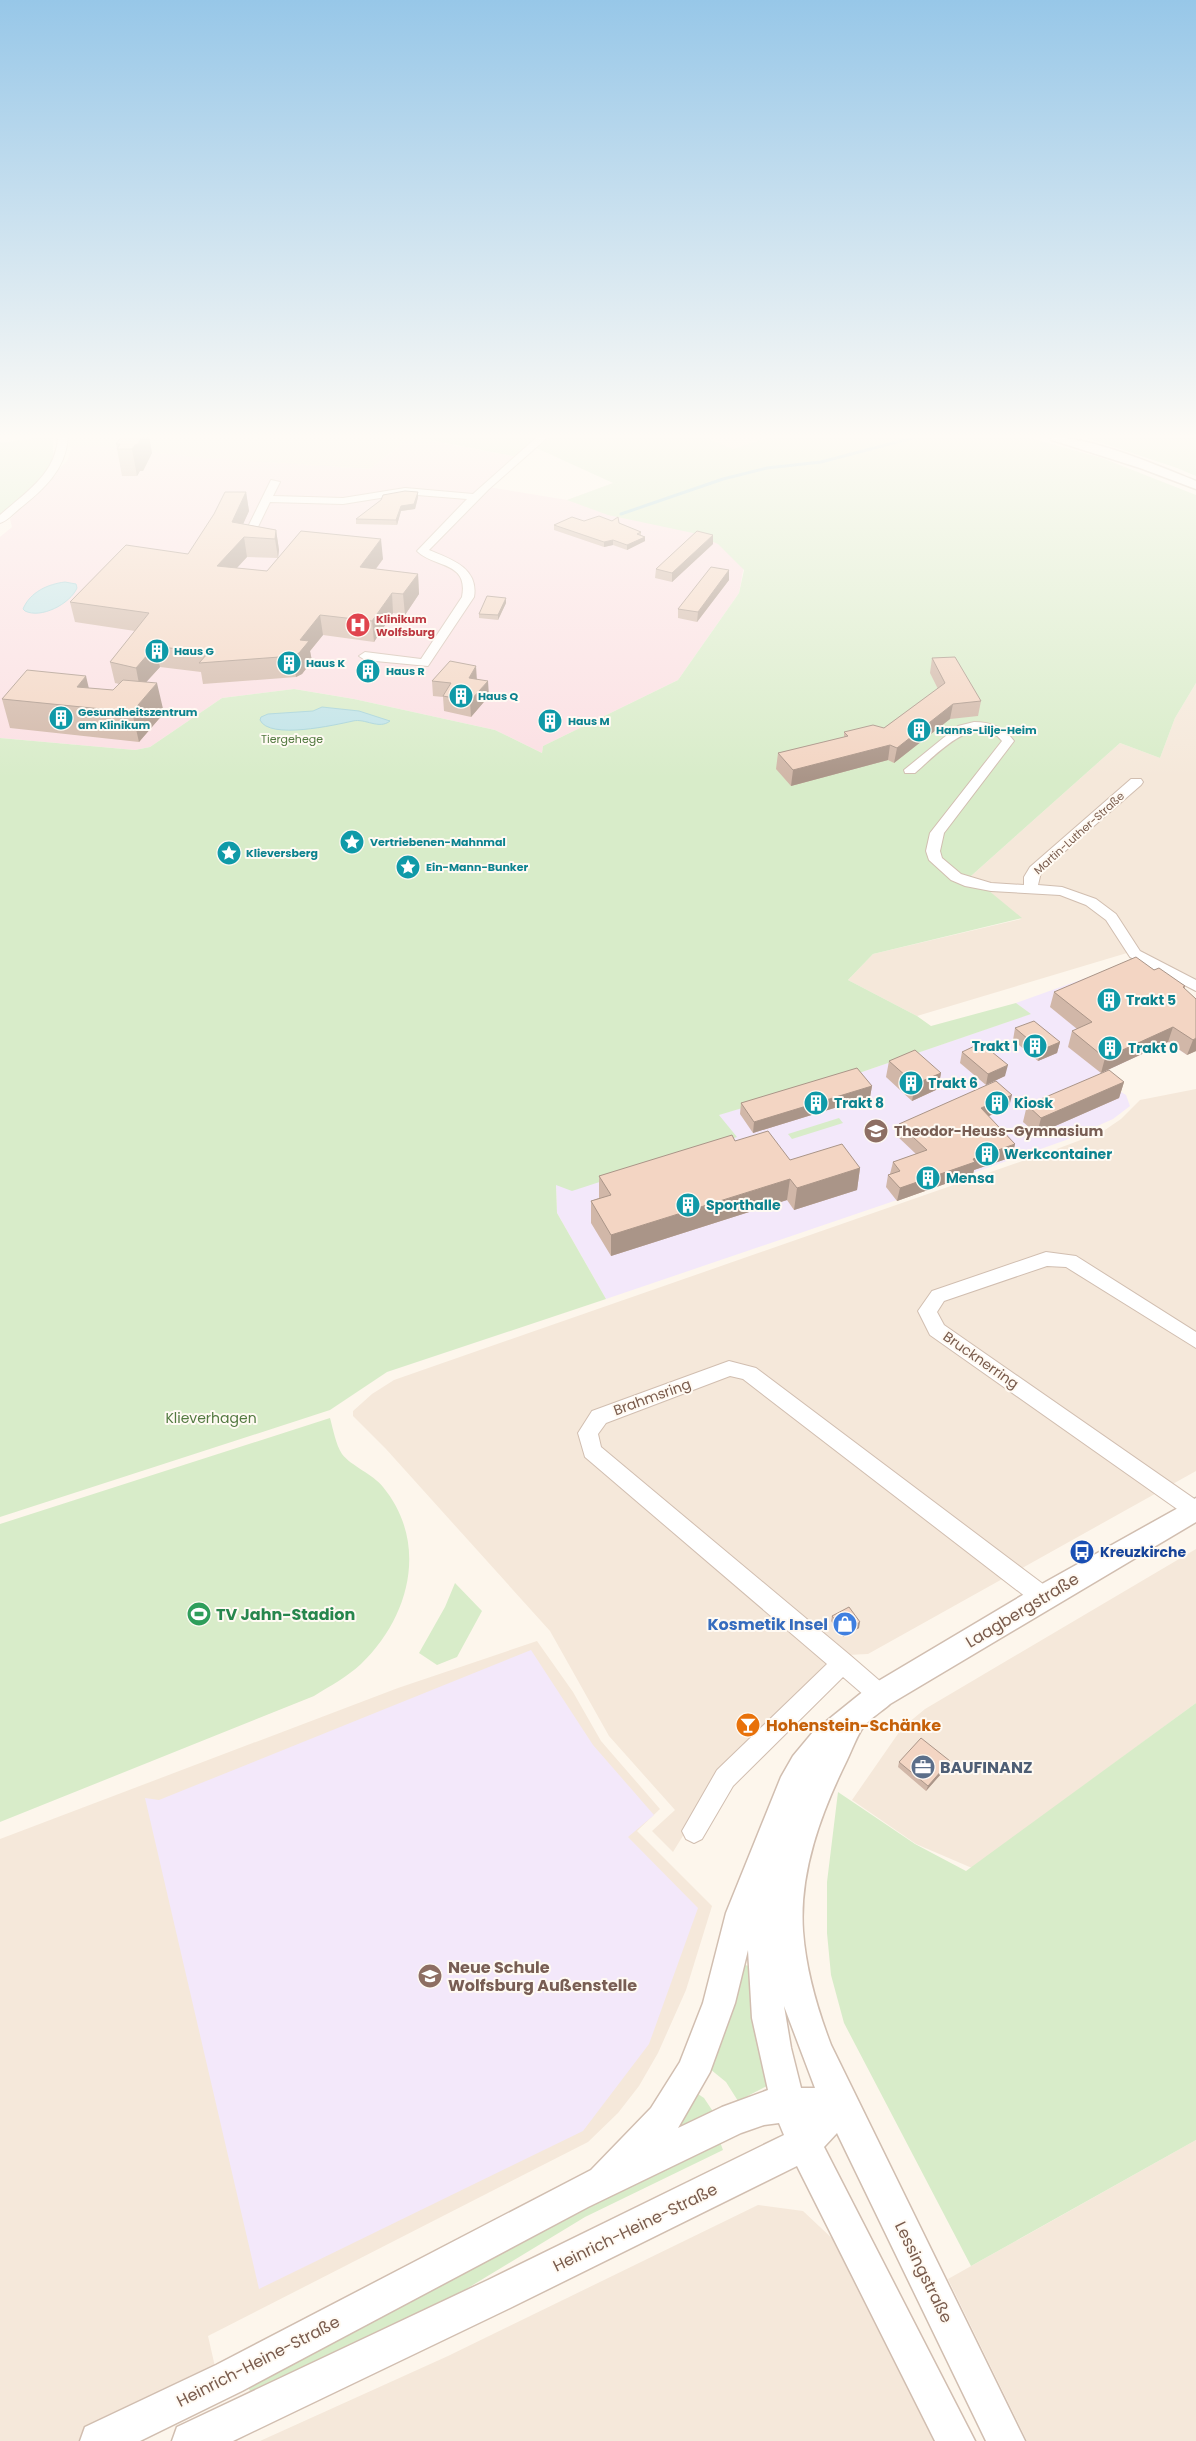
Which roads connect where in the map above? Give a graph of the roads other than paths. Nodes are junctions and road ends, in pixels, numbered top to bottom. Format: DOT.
graph roads {
  1 [pos="422,551"];
  2 [pos="366,656"];
  3 [pos="910,770"];
  4 [pos="1136,782"];
  5 [pos="1031,889"];
  6 [pos="1196,986"];
  7 [pos="1196,1341"];
  8 [pos="1195,1510"];
  9 [pos="1043,1597"];
  10 [pos="844,1663"];
  11 [pos="880,1695"];
  12 [pos="853,1718"];
  13 [pos="694,1831"];
  14 [pos="775,1836"];
  15 [pos="742,1913"];
  16 [pos="790,2105"];
  17 [pos="839,2106"];
  18 [pos="805,2143"];
  19 [pos="602,2182"];
  20 [pos="98,2441"];
  21 [pos="191,2441"];
  22 [pos="956,2441"];
  23 [pos="1006,2441"];
  1 -- 2 [label="street"];
  3 -- 5 [label="street, Martin-Luther-Straße"];
  4 -- 5 [label="street, Martin-Luther-Straße"];
  5 -- 6 [label="street, Martin-Luther-Straße"];
  7 -- 8 [label="street, Brucknerring"];
  8 -- 9 [label="street, Laagbergstraße"];
  9 -- 10 [label="street, Brahmsring"];
  9 -- 11 [label="street, Laagbergstraße"];
  10 -- 11 [label="street, Brahmsring"];
  10 -- 13 [label="street"];
  11 -- 12 [label="street, Laagbergstraße"];
  12 -- 14 [label="street, Laagbergstraße"];
  12 -- 17 [label="street, Laagbergstraße"];
  14 -- 15 [label="street, Laagbergstraße"];
  14 -- 16 [label="street, Laagbergstraße"];
  15 -- 19 [label="street, Heinrich-Heine-Straße"];
  16 -- 17 [label="street, Heinrich-Heine-Straße"];
  16 -- 18 [label="street, Laagbergstraße"];
  16 -- 19 [label="street, Heinrich-Heine-Straße"];
  17 -- 18 [label="street, Heinrich-Heine-Straße"];
  17 -- 23 [label="street, Lessingstraße"];
  18 -- 21 [label="street, Heinrich-Heine-Straße"];
  18 -- 22 [label="street"];
  19 -- 20 [label="street, Heinrich-Heine-Straße"];
}
